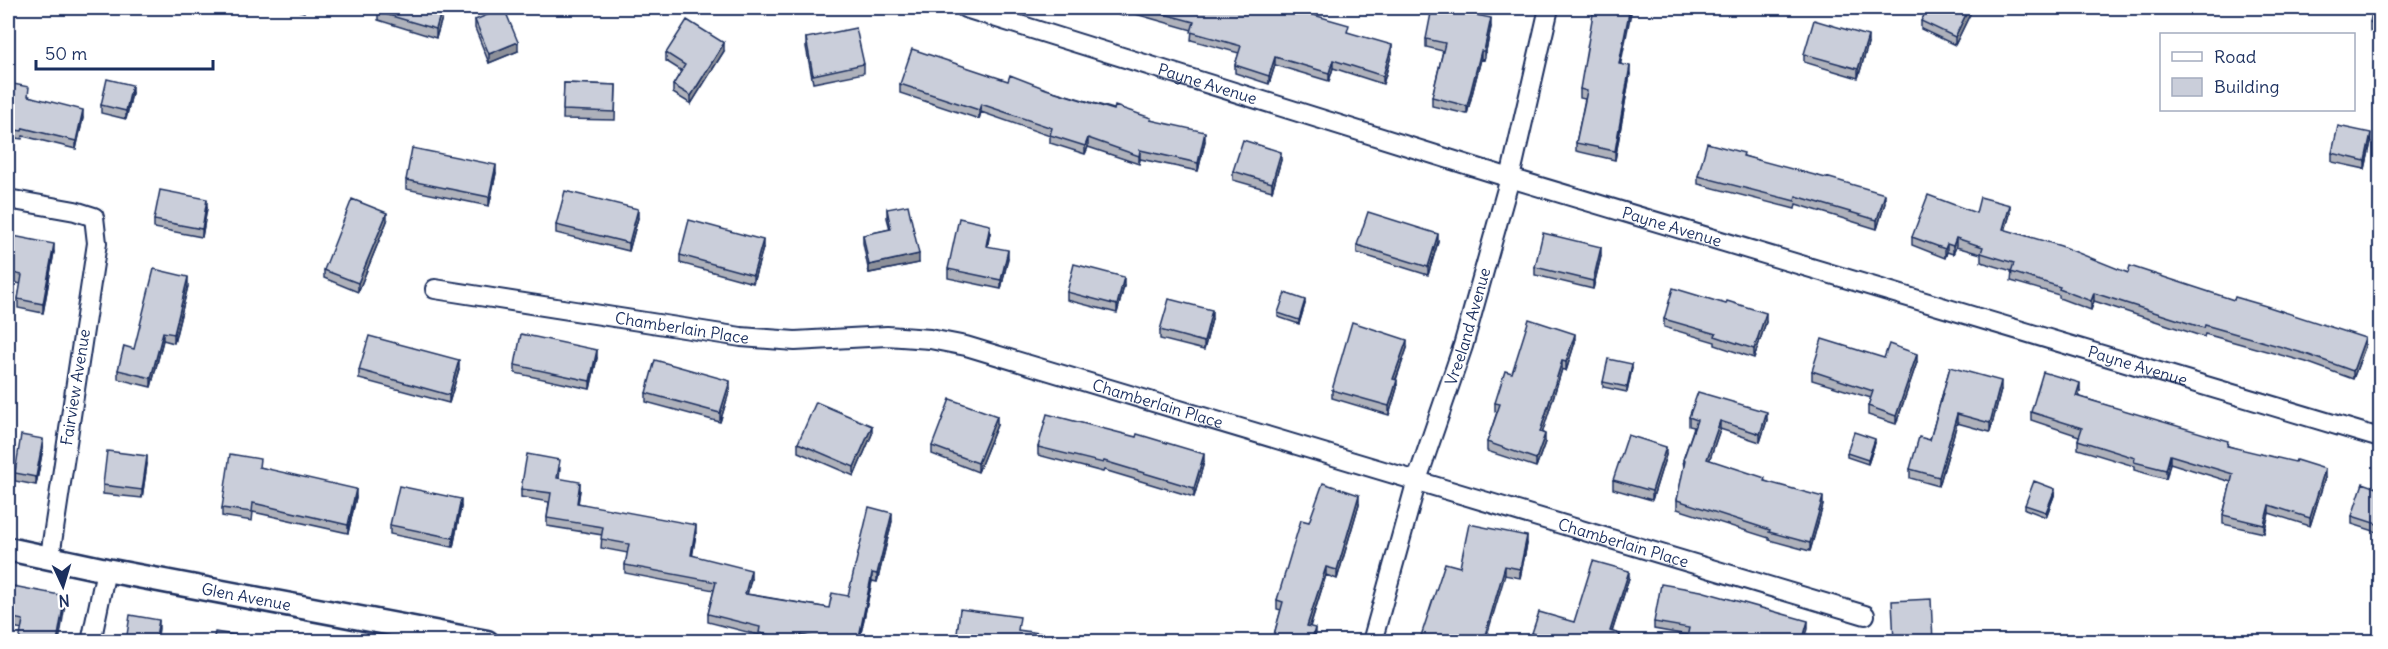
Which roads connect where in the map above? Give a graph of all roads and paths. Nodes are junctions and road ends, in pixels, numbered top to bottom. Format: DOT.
graph roads {
  1 [pos="965,8"];
  2 [pos="1549,8"];
  3 [pos="1510,178"];
  4 [pos="8,199"];
  5 [pos="435,289"];
  6 [pos="2380,438"];
  7 [pos="1417,480"];
  8 [pos="8,549"];
  9 [pos="50,556"];
  10 [pos="106,570"];
  11 [pos="1865,615"];
  12 [pos="91,642"];
  13 [pos="487,642"];
  14 [pos="1372,642"];
  1 -- 3 [label="street, Payne Avenue"];
  2 -- 3 [label="street, Vreeland Avenue"];
  3 -- 6 [label="street, Payne Avenue"];
  3 -- 7 [label="street, Vreeland Avenue"];
  4 -- 9 [label="street, Fairview Avenue"];
  5 -- 7 [label="street, Chamberlain Place"];
  7 -- 11 [label="street, Chamberlain Place"];
  7 -- 14 [label="street, Vreeland Avenue"];
  8 -- 9 [label="street, Glen Avenue"];
  9 -- 10 [label="street, Glen Avenue"];
  10 -- 12 [label="street"];
  10 -- 13 [label="street, Glen Avenue"];
}
